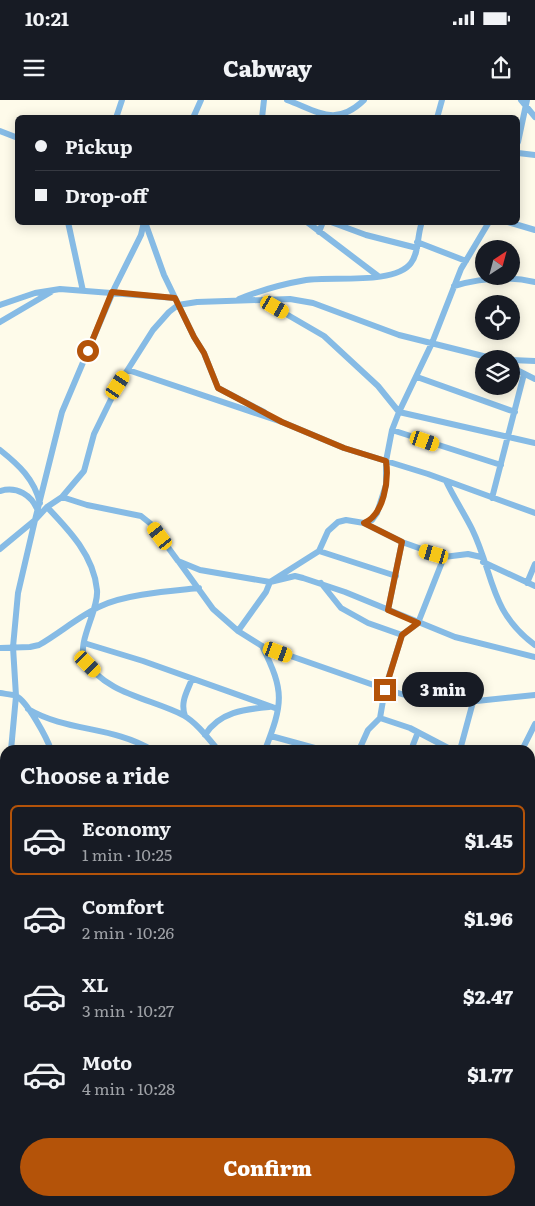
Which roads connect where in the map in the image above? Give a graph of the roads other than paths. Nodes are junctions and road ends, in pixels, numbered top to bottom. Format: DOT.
graph roads {
  1 [pos="122,100"];
  2 [pos="201,100"];
  3 [pos="264,100"];
  4 [pos="287,100"];
  5 [pos="364,100"];
  6 [pos="442,100"];
  7 [pos="521,100"];
  8 [pos="526,103"];
  9 [pos="117,115"];
  10 [pos="194,115"];
  11 [pos="262,115"];
  12 [pos="324,115"];
  13 [pos="340,115"];
  14 [pos="438,115"];
  15 [pos="535,117"];
  16 [pos="0,131"];
  17 [pos="520,132"];
  18 [pos="15,137"];
  19 [pos="520,153"];
  20 [pos="535,155"];
  21 [pos="69,225"];
  22 [pos="143,225"];
  23 [pos="145,225"];
  24 [pos="311,225"];
  25 [pos="322,225"];
  26 [pos="340,225"];
  27 [pos="421,225"];
  28 [pos="487,225"];
  29 [pos="518,225"];
  30 [pos="535,230"];
  31 [pos="320,232"];
  32 [pos="417,245"];
  33 [pos="466,261"];
  34 [pos="378,276"];
  35 [pos="535,282"];
  36 [pos="454,286"];
  37 [pos="56,289"];
  38 [pos="83,292"];
  39 [pos="112,292"];
  40 [pos="261,299"];
  41 [pos="234,301"];
  42 [pos="177,302"];
  43 [pos="0,305"];
  44 [pos="0,322"];
  45 [pos="432,343"];
  46 [pos="475,354"];
  47 [pos="520,360"];
  48 [pos="535,361"];
  49 [pos="128,370"];
  50 [pos="520,372"];
  51 [pos="524,374"];
  52 [pos="417,377"];
  53 [pos="535,379"];
  54 [pos="399,412"];
  55 [pos="516,412"];
  56 [pos="282,422"];
  57 [pos="392,430"];
  58 [pos="509,437"];
  59 [pos="535,442"];
  60 [pos="0,450"];
  61 [pos="386,461"];
  62 [pos="501,465"];
  63 [pos="446,481"];
  64 [pos="0,491"];
  65 [pos="62,497"];
  66 [pos="492,498"];
  67 [pos="40,503"];
  68 [pos="47,507"];
  69 [pos="38,511"];
  70 [pos="535,513"];
  71 [pos="35,520"];
  72 [pos="364,523"];
  73 [pos="402,542"];
  74 [pos="0,549"];
  75 [pos="319,551"];
  76 [pos="444,557"];
  77 [pos="178,560"];
  78 [pos="482,560"];
  79 [pos="535,564"];
  80 [pos="396,576"];
  81 [pos="270,582"];
  82 [pos="321,583"];
  83 [pos="527,583"];
  84 [pos="535,586"];
  85 [pos="199,588"];
  86 [pos="95,609"];
  87 [pos="388,610"];
  88 [pos="418,623"];
  89 [pos="238,631"];
  90 [pos="402,635"];
  91 [pos="84,643"];
  92 [pos="535,645"];
  93 [pos="262,646"];
  94 [pos="13,647"];
  95 [pos="0,648"];
  96 [pos="535,657"];
  97 [pos="192,679"];
  98 [pos="385,690"];
  99 [pos="0,693"];
  100 [pos="535,695"];
  101 [pos="16,696"];
  102 [pos="473,702"];
  103 [pos="277,706"];
  104 [pos="28,710"];
  105 [pos="185,716"];
  106 [pos="380,718"];
  107 [pos="535,724"];
  108 [pos="418,732"];
  109 [pos="205,735"];
  110 [pos="271,736"];
  111 [pos="11,745"];
  112 [pos="49,745"];
  113 [pos="141,745"];
  114 [pos="214,745"];
  115 [pos="267,745"];
  116 [pos="304,745"];
  117 [pos="361,745"];
  118 [pos="413,745"];
  119 [pos="443,745"];
  120 [pos="461,745"];
  121 [pos="524,745"];
  1 -- 9 [label="street"];
  2 -- 10 [label="street"];
  3 -- 11 [label="street"];
  4 -- 12 [label="street"];
  5 -- 13 [label="street"];
  6 -- 14 [label="street"];
  7 -- 8 [label="street"];
  8 -- 15 [label="street"];
  8 -- 17 [label="street"];
  16 -- 18 [label="street"];
  19 -- 20 [label="street"];
  21 -- 38 [label="street"];
  22 -- 39 [label="street"];
  23 -- 42 [label="street"];
  24 -- 31 [label="street"];
  25 -- 31 [label="street"];
  26 -- 32 [label="street"];
  27 -- 32 [label="street"];
  28 -- 33 [label="street"];
  29 -- 30 [label="street"];
  31 -- 34 [label="street"];
  32 -- 33 [label="street"];
  32 -- 34 [label="street"];
  33 -- 36 [label="street"];
  34 -- 41 [label="street"];
  35 -- 36 [label="street"];
  36 -- 45 [label="street"];
  37 -- 38 [label="street"];
  37 -- 43 [label="street"];
  37 -- 44 [label="street"];
  38 -- 39 [label="street"];
  39 -- 42 [label="street"];
  39 -- 67 [label="street"];
  40 -- 41 [label="street"];
  40 -- 45 [label="street"];
  40 -- 54 [label="street"];
  41 -- 42 [label="street"];
  42 -- 49 [label="street"];
  42 -- 56 [label="street"];
  45 -- 46 [label="street"];
  45 -- 52 [label="street"];
  47 -- 48 [label="street"];
  49 -- 56 [label="street"];
  49 -- 65 [label="street"];
  50 -- 51 [label="street"];
  51 -- 53 [label="street"];
  51 -- 55 [label="street"];
  52 -- 54 [label="street"];
  52 -- 55 [label="street"];
  54 -- 57 [label="street"];
  54 -- 58 [label="street"];
  55 -- 58 [label="street"];
  56 -- 61 [label="street"];
  57 -- 61 [label="street"];
  57 -- 62 [label="street"];
  58 -- 59 [label="street"];
  58 -- 62 [label="street"];
  60 -- 67 [label="street"];
  61 -- 63 [label="street"];
  61 -- 72 [label="street"];
  62 -- 66 [label="street"];
  63 -- 66 [label="street"];
  63 -- 78 [label="street"];
  64 -- 69 [label="street"];
  65 -- 68 [label="street"];
  65 -- 77 [label="street"];
  66 -- 70 [label="street"];
  67 -- 69 [label="street"];
  68 -- 71 [label="street"];
  68 -- 86 [label="street"];
  69 -- 71 [label="street"];
  71 -- 74 [label="street"];
  71 -- 94 [label="street"];
  72 -- 73 [label="street"];
  72 -- 75 [label="street"];
  73 -- 76 [label="street"];
  73 -- 80 [label="street"];
  75 -- 80 [label="street"];
  75 -- 81 [label="street"];
  76 -- 78 [label="street"];
  76 -- 88 [label="street"];
  77 -- 81 [label="street"];
  77 -- 85 [label="street"];
  78 -- 83 [label="street"];
  78 -- 92 [label="street"];
  79 -- 83 [label="street"];
  80 -- 87 [label="street"];
  81 -- 82 [label="street"];
  81 -- 89 [label="street"];
  82 -- 87 [label="street"];
  82 -- 90 [label="street"];
  83 -- 84 [label="street"];
  85 -- 86 [label="street"];
  85 -- 89 [label="street"];
  86 -- 91 [label="street"];
  86 -- 94 [label="street"];
  87 -- 88 [label="street"];
  88 -- 90 [label="street"];
  88 -- 96 [label="street"];
  89 -- 93 [label="street"];
  90 -- 98 [label="street"];
  91 -- 97 [label="street"];
  91 -- 105 [label="street"];
  93 -- 98 [label="street"];
  93 -- 103 [label="street"];
  94 -- 95 [label="street"];
  94 -- 101 [label="street"];
  97 -- 103 [label="street"];
  97 -- 105 [label="street"];
  98 -- 102 [label="street"];
  98 -- 106 [label="street"];
  99 -- 101 [label="street"];
  100 -- 102 [label="street"];
  101 -- 104 [label="street"];
  101 -- 111 [label="street"];
  102 -- 120 [label="street"];
  103 -- 109 [label="street"];
  103 -- 110 [label="street"];
  104 -- 112 [label="street"];
  104 -- 113 [label="street"];
  105 -- 109 [label="street"];
  106 -- 108 [label="street"];
  106 -- 117 [label="street"];
  107 -- 121 [label="street"];
  108 -- 118 [label="street"];
  108 -- 119 [label="street"];
  109 -- 114 [label="street"];
  110 -- 115 [label="street"];
  110 -- 116 [label="street"];
}
